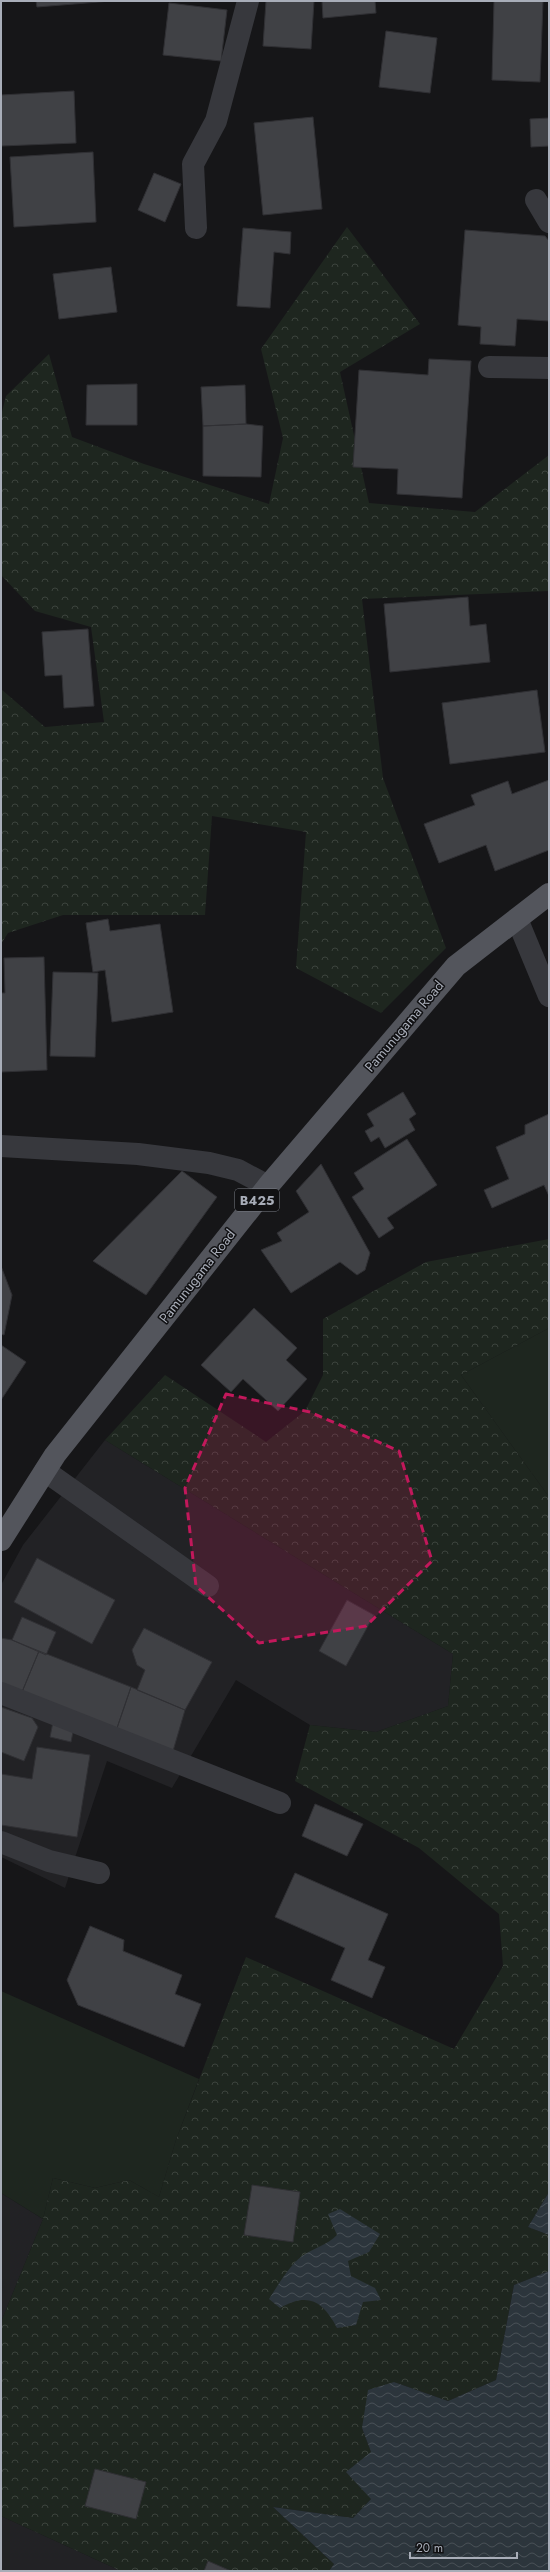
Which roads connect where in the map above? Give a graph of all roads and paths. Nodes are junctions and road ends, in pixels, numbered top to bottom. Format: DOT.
graph roads {
  1 [pos="248,1"];
  2 [pos="536,200"];
  3 [pos="549,222"];
  4 [pos="196,228"];
  5 [pos="488,367"];
  6 [pos="549,368"];
  7 [pos="549,894"];
  8 [pos="517,919"];
  9 [pos="549,996"];
  10 [pos="1,1146"];
  11 [pos="268,1186"];
  12 [pos="45,1471"];
  13 [pos="1,1540"];
  14 [pos="208,1586"];
  15 [pos="1,1693"];
  16 [pos="280,1803"];
  17 [pos="1,1842"];
  18 [pos="98,1873"];
  1 -- 4 [label="street"];
  2 -- 3 [label="street"];
  5 -- 6 [label="street"];
  7 -- 8 [label="main road, Pamunugama Road / B425"];
  8 -- 9 [label="street"];
  8 -- 11 [label="main road, Pamunugama Road / B425"];
  10 -- 11 [label="street"];
  11 -- 12 [label="main road, Pamunugama Road / B425"];
  12 -- 13 [label="main road, Pamunugama Road / B425"];
  12 -- 14 [label="street"];
  15 -- 16 [label="street"];
  17 -- 18 [label="street"];
}
